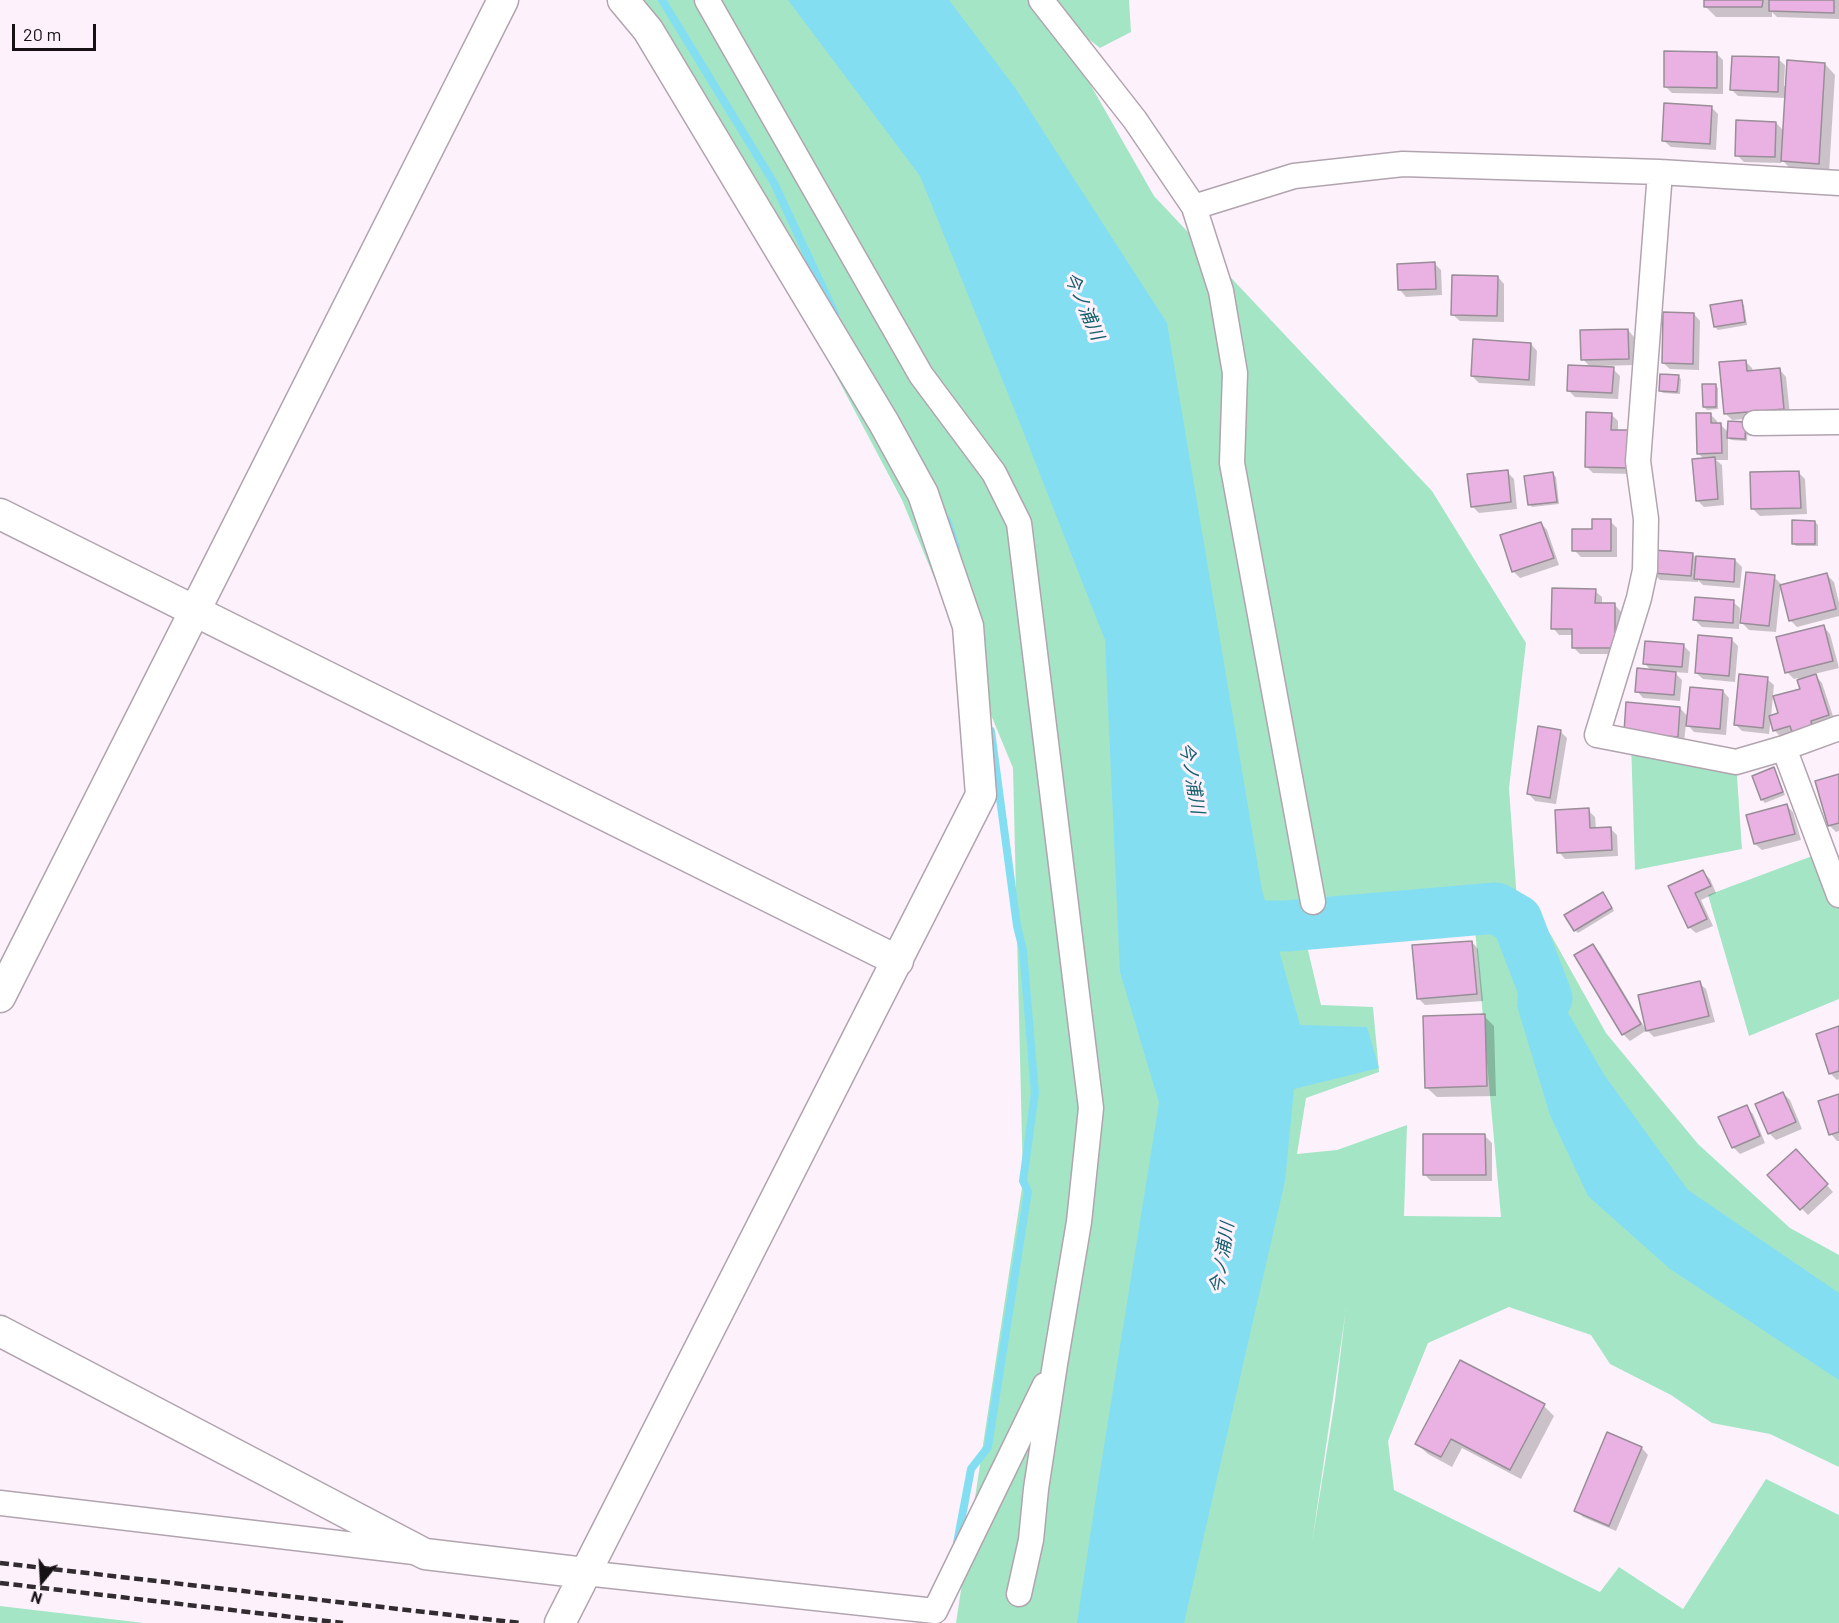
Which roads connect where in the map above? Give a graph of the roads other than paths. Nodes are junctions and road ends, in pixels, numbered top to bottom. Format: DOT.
graph roads {
  1 [pos="503,0"];
  2 [pos="623,0"];
  3 [pos="707,0"];
  4 [pos="1041,0"];
  5 [pos="1660,172"];
  6 [pos="1839,183"];
  7 [pos="1194,207"];
  8 [pos="1755,423"];
  9 [pos="1839,423"];
  10 [pos="0,514"];
  11 [pos="194,611"];
  12 [pos="1839,728"];
  13 [pos="1784,748"];
  14 [pos="1839,895"];
  15 [pos="1313,902"];
  16 [pos="898,961"];
  17 [pos="0,997"];
  18 [pos="0,1331"];
  19 [pos="1055,1364"];
  20 [pos="0,1503"];
  21 [pos="425,1554"];
  22 [pos="585,1573"];
  23 [pos="1019,1594"];
  24 [pos="934,1617"];
  25 [pos="560,1623"];
  1 -- 11 [label="street"];
  2 -- 16 [label="street"];
  3 -- 19 [label="street"];
  4 -- 7 [label="street"];
  5 -- 6 [label="street"];
  5 -- 7 [label="street"];
  5 -- 13 [label="street"];
  7 -- 15 [label="street"];
  8 -- 9 [label="street"];
  10 -- 11 [label="street"];
  11 -- 16 [label="street"];
  11 -- 17 [label="street"];
  12 -- 13 [label="street"];
  13 -- 14 [label="street"];
  16 -- 22 [label="street"];
  18 -- 21 [label="street"];
  19 -- 23 [label="street"];
  19 -- 24 [label="street"];
  20 -- 21 [label="street"];
  21 -- 22 [label="street"];
  22 -- 24 [label="street"];
  22 -- 25 [label="street"];
}
